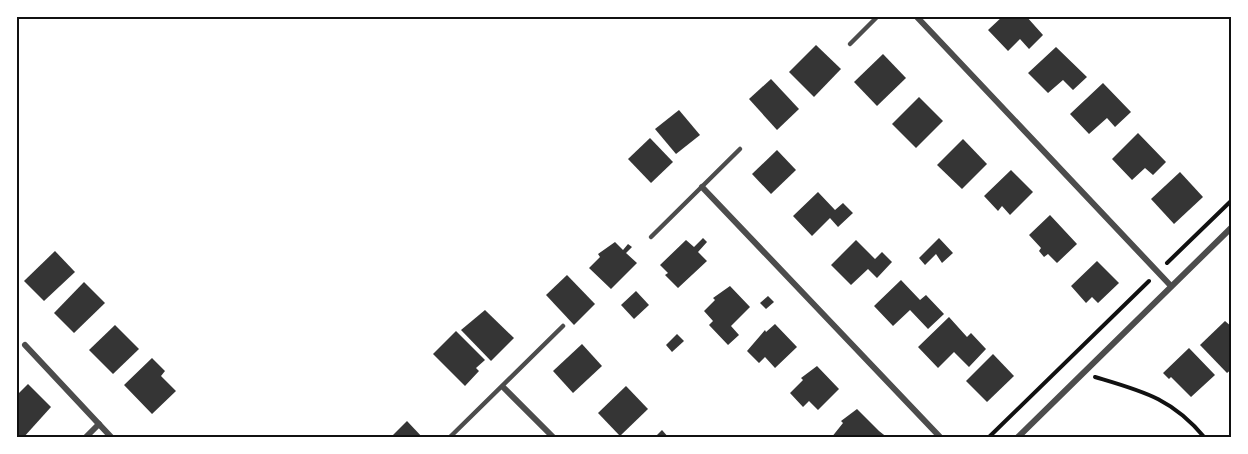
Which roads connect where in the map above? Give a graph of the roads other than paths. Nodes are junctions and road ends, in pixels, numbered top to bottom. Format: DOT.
graph roads {
  1 [pos="878,16"];
  2 [pos="916,16"];
  3 [pos="850,44"];
  4 [pos="740,149"];
  5 [pos="702,187"];
  6 [pos="1232,227"];
  7 [pos="651,237"];
  8 [pos="1171,286"];
  9 [pos="563,326"];
  10 [pos="26,345"];
  11 [pos="504,387"];
  12 [pos="99,424"];
  13 [pos="85,438"];
  14 [pos="112,438"];
  15 [pos="448,438"];
  16 [pos="554,438"];
  17 [pos="941,438"];
  18 [pos="1017,438"];
  1 -- 3 [label="lane"];
  2 -- 8 [label="street"];
  4 -- 5 [label="lane"];
  5 -- 7 [label="lane"];
  5 -- 17 [label="street"];
  6 -- 8 [label="street"];
  8 -- 18 [label="street"];
  9 -- 11 [label="lane"];
  10 -- 12 [label="street"];
  11 -- 15 [label="lane"];
  11 -- 16 [label="street"];
  12 -- 13 [label="street"];
  12 -- 14 [label="street"];
}
